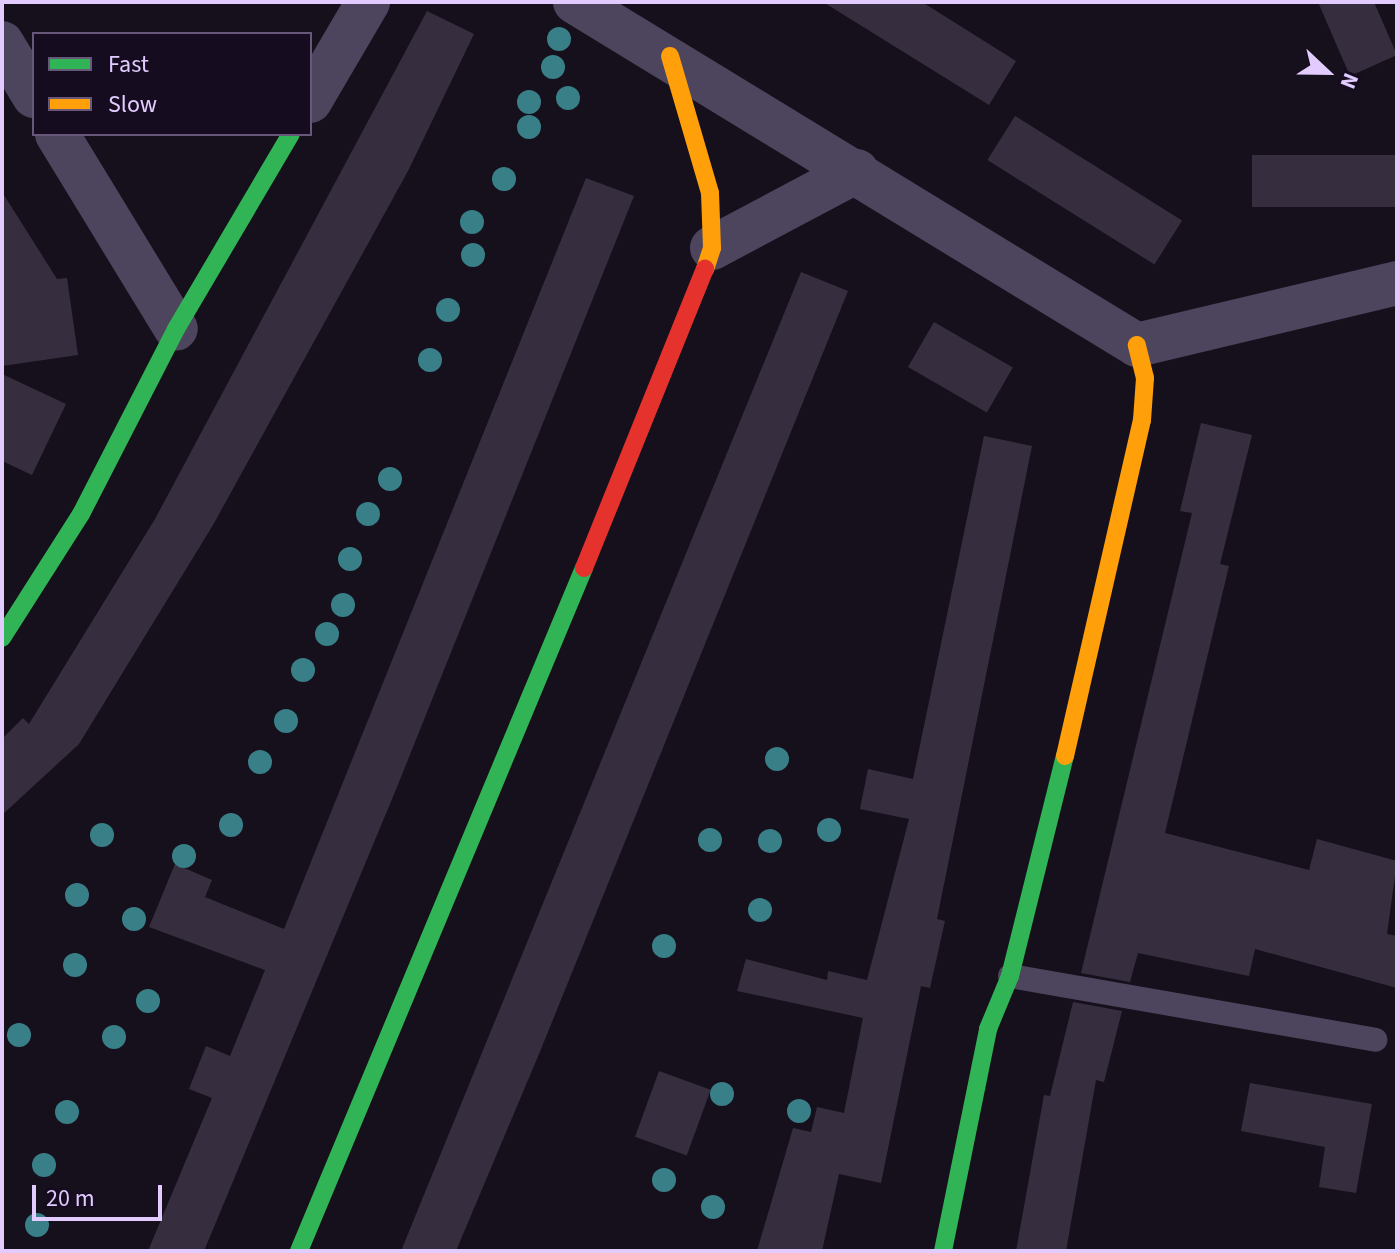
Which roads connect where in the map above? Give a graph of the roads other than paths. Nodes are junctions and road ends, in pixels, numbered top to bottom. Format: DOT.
graph roads {
  1 [pos="368,2"];
  2 [pos="575,2"];
  3 [pos="2,43"];
  4 [pos="670,56"];
  5 [pos="32,93"];
  6 [pos="312,98"];
  7 [pos="58,136"];
  8 [pos="290,136"];
  9 [pos="857,171"];
  10 [pos="712,248"];
  11 [pos="1397,283"];
  12 [pos="176,329"];
  13 [pos="1137,345"];
  14 [pos="2,638"];
  15 [pos="1010,976"];
  16 [pos="1375,1040"];
  17 [pos="299,1251"];
  18 [pos="943,1251"];
  1 -- 6 [label="street"];
  2 -- 4 [label="street"];
  3 -- 5 [label="street"];
  4 -- 9 [label="street"];
  4 -- 10 [label="street"];
  7 -- 12 [label="street"];
  8 -- 12 [label="street"];
  9 -- 10 [label="street"];
  9 -- 13 [label="street"];
  10 -- 17 [label="street"];
  11 -- 13 [label="street"];
  12 -- 14 [label="street"];
  13 -- 15 [label="street"];
  15 -- 16 [label="lane"];
  15 -- 18 [label="street"];
}
